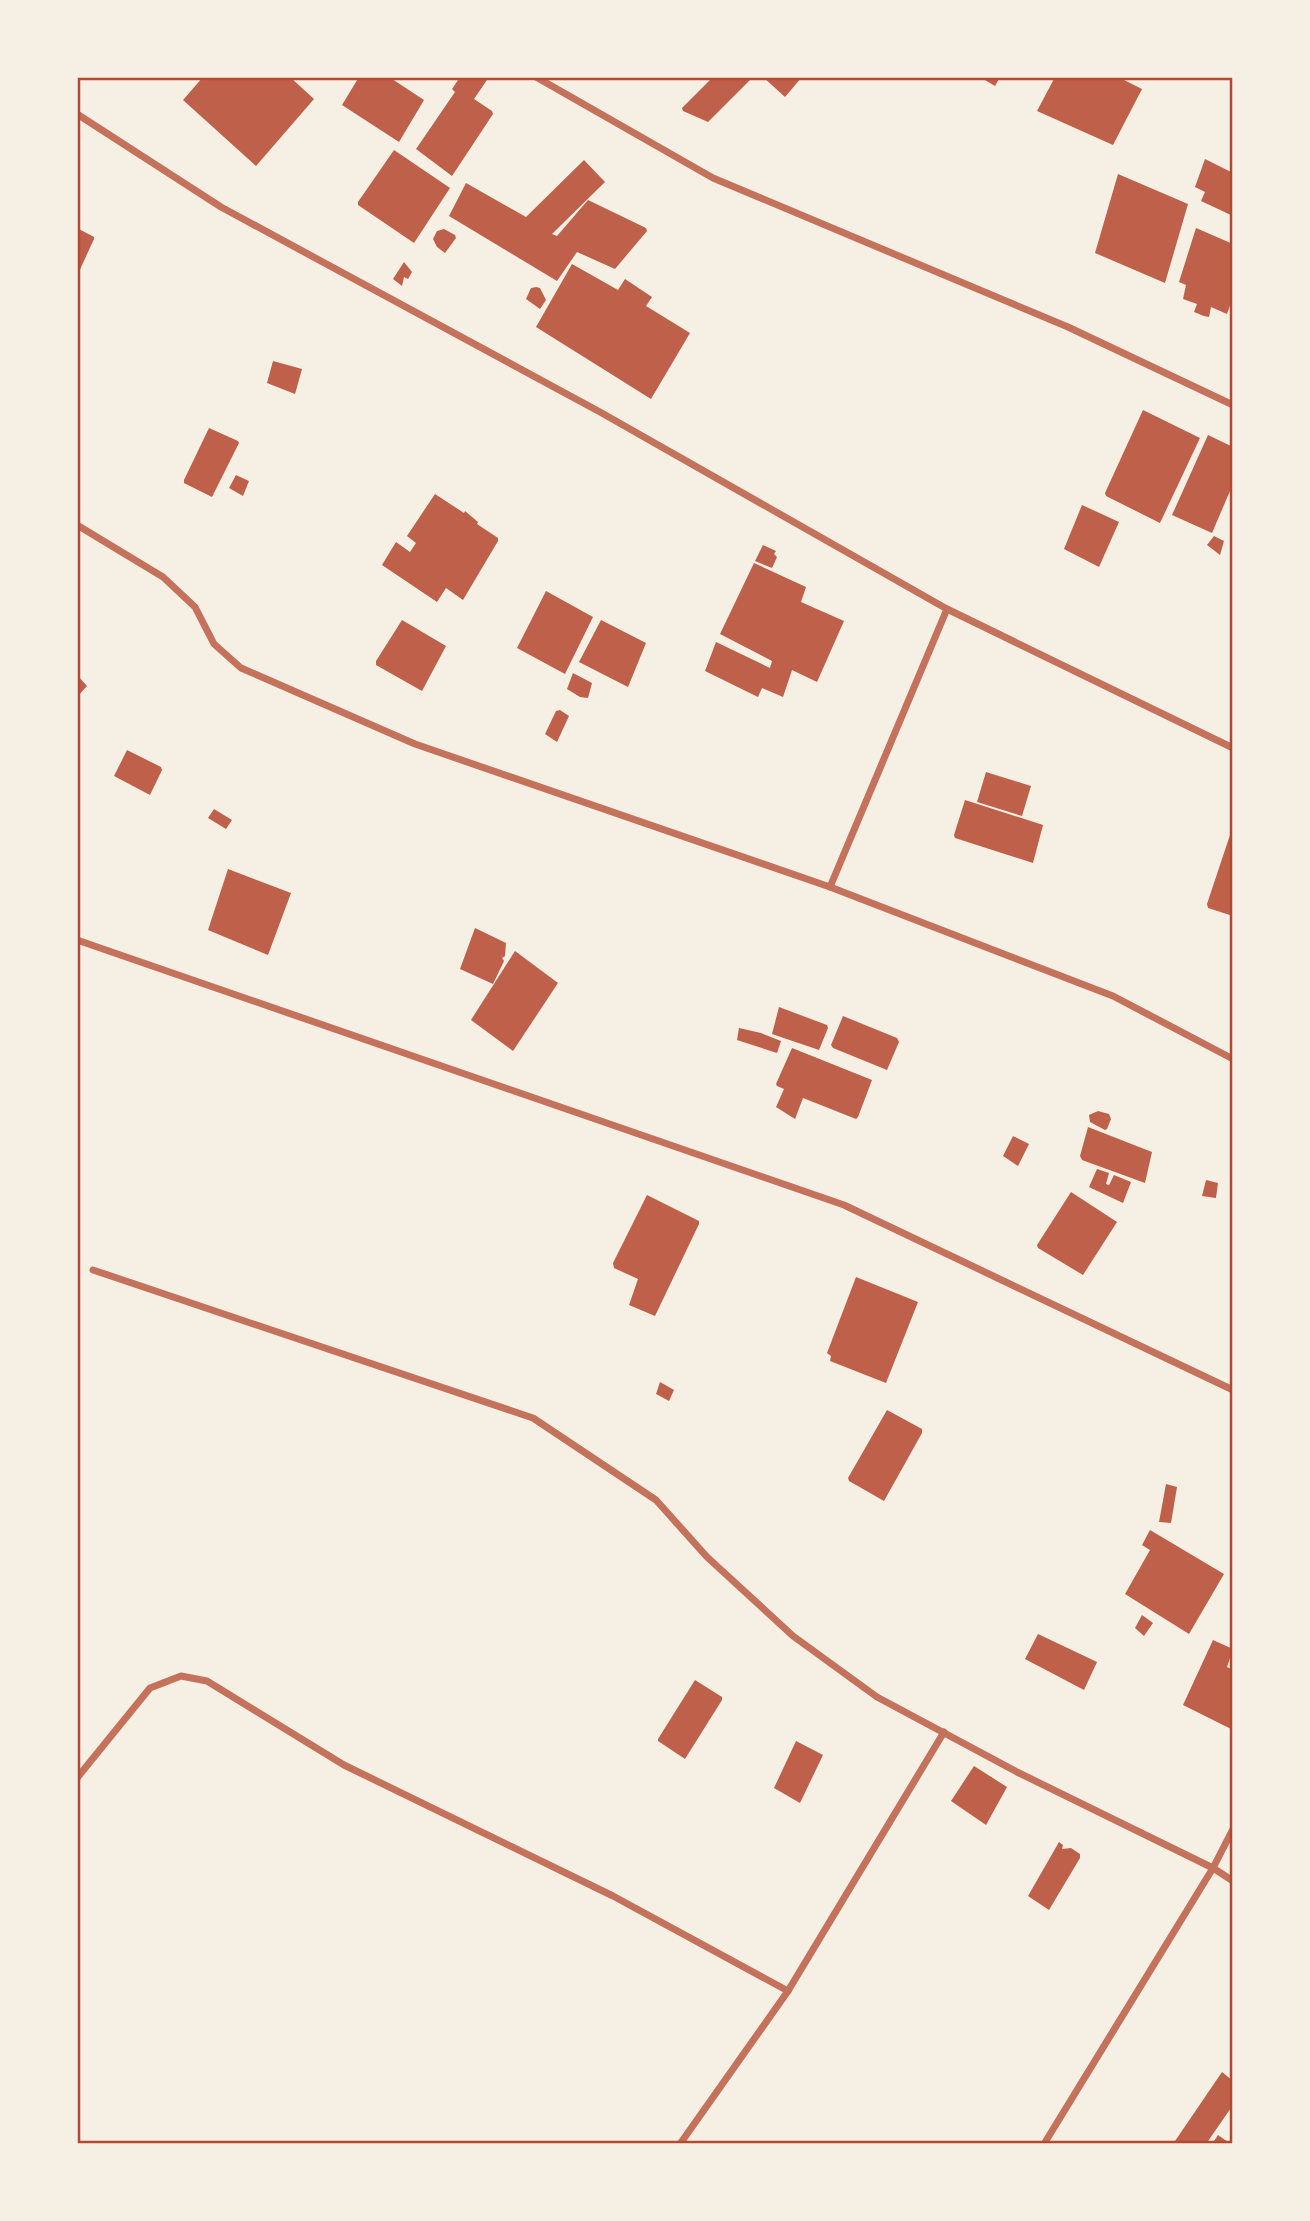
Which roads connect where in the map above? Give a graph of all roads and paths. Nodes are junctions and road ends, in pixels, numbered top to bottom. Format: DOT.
graph roads {
  1 [pos="536,77"];
  2 [pos="77,114"];
  3 [pos="1233,405"];
  4 [pos="77,526"];
  5 [pos="947,609"];
  6 [pos="1233,748"];
  7 [pos="830,887"];
  8 [pos="77,940"];
  9 [pos="1233,1059"];
  10 [pos="93,1270"];
  11 [pos="1233,1390"];
  12 [pos="944,1732"];
  13 [pos="77,1778"];
  14 [pos="1233,1829"];
  15 [pos="1213,1868"];
  16 [pos="1233,1881"];
  17 [pos="788,1991"];
  18 [pos="681,2144"];
  19 [pos="1044,2144"];
  1 -- 3 [label="street"];
  2 -- 5 [label="street"];
  4 -- 7 [label="street"];
  5 -- 6 [label="street"];
  5 -- 7 [label="street"];
  7 -- 9 [label="street"];
  8 -- 11 [label="street"];
  10 -- 12 [label="street"];
  12 -- 15 [label="street"];
  12 -- 17 [label="street"];
  13 -- 17 [label="street"];
  14 -- 15 [label="street"];
  15 -- 16 [label="street"];
  15 -- 19 [label="street"];
  17 -- 18 [label="street"];
}
